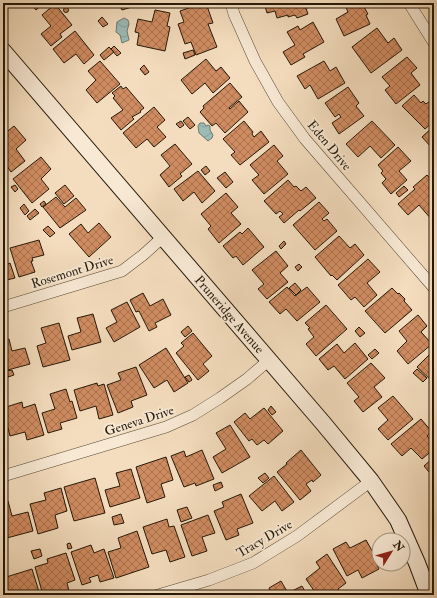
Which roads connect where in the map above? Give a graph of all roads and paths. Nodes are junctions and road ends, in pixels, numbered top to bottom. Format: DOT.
graph roads {
  1 [pos="232,3"];
  2 [pos="409,3"];
  3 [pos="434,43"];
  4 [pos="3,52"];
  5 [pos="163,237"];
  6 [pos="434,288"];
  7 [pos="3,307"];
  8 [pos="269,360"];
  9 [pos="3,476"];
  10 [pos="371,481"];
  11 [pos="430,592"];
  12 [pos="158,595"];
  1 -- 6 [label="street, Eden Drive"];
  2 -- 3 [label="street"];
  4 -- 5 [label="main road, Pruneridge Avenue"];
  5 -- 7 [label="street, Rosemont Drive"];
  5 -- 8 [label="main road, Pruneridge Avenue"];
  8 -- 9 [label="street, Geneva Drive"];
  8 -- 10 [label="main road, Pruneridge Avenue"];
  10 -- 11 [label="main road, Pruneridge Avenue"];
  10 -- 12 [label="street, Tracy Drive"];
}
